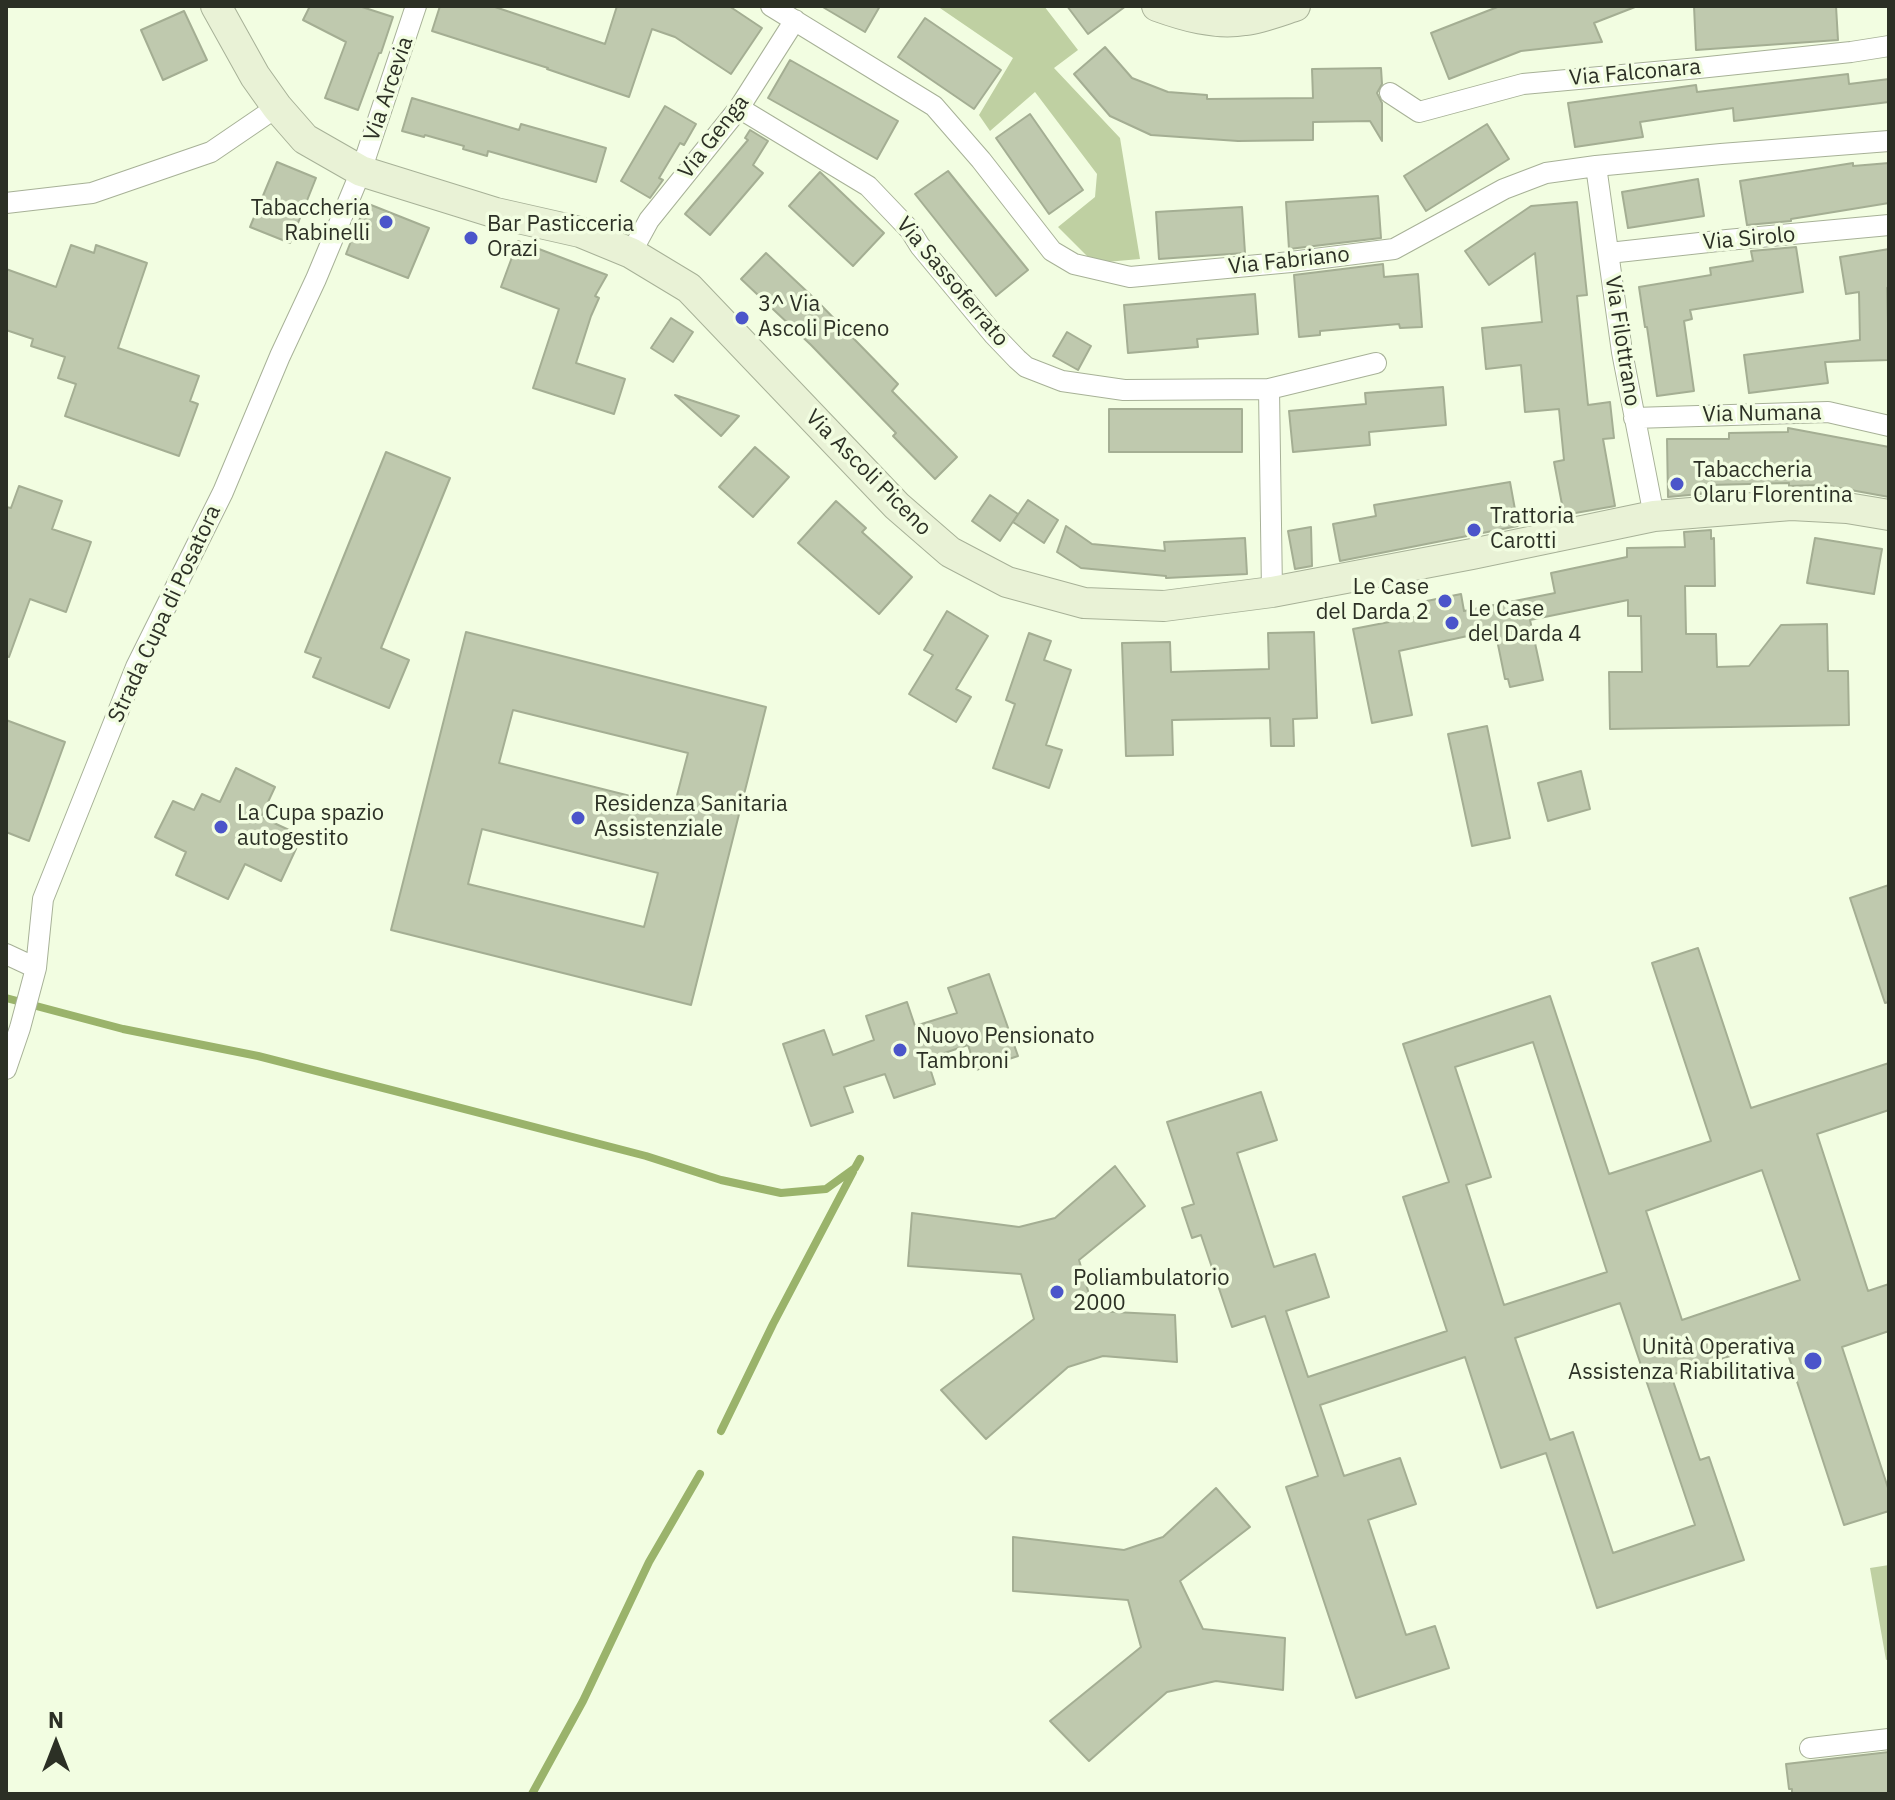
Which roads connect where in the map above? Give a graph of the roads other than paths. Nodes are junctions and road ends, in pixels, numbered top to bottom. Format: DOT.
graph roads {
  1 [pos="216,6"];
  2 [pos="416,6"];
  3 [pos="771,6"];
  4 [pos="1157,6"];
  5 [pos="1295,6"];
  6 [pos="795,20"];
  7 [pos="1889,46"];
  8 [pos="1390,93"];
  9 [pos="277,107"];
  10 [pos="739,108"];
  11 [pos="1889,141"];
  12 [pos="1596,166"];
  13 [pos="361,171"];
  14 [pos="6,203"];
  15 [pos="1889,225"];
  16 [pos="631,253"];
  17 [pos="1609,253"];
  18 [pos="1376,363"];
  19 [pos="1269,389"];
  20 [pos="1634,418"];
  21 [pos="1889,426"];
  22 [pos="1889,515"];
  23 [pos="1654,516"];
  24 [pos="1272,592"];
  25 [pos="6,954"];
  26 [pos="36,968"];
  27 [pos="6,1069"];
  28 [pos="1889,1739"];
  29 [pos="1810,1748"];
  1 -- 9 [label="street, Via Ascoli Piceno"];
  2 -- 13 [label="street, Via Arcevia"];
  3 -- 6 [label="street, Via Fabriano"];
  4 -- 5 [label="street"];
  6 -- 10 [label="street, Via Genga"];
  6 -- 12 [label="street, Via Fabriano"];
  7 -- 8 [label="street, Via Falconara"];
  9 -- 13 [label="street, Via Ascoli Piceno"];
  9 -- 14 [label="street"];
  10 -- 16 [label="street, Via Genga"];
  10 -- 19 [label="street, Via Sassoferrato"];
  11 -- 12 [label="street, Via Fabriano"];
  12 -- 17 [label="street, Via Filottrano"];
  13 -- 16 [label="street, Via Ascoli Piceno"];
  13 -- 26 [label="street, Strada Cupa di Posatora"];
  15 -- 17 [label="street, Via Sirolo"];
  16 -- 24 [label="street, Via Ascoli Piceno"];
  17 -- 20 [label="street, Via Filottrano"];
  18 -- 19 [label="street, Via Sassoferrato"];
  19 -- 24 [label="street"];
  20 -- 21 [label="street, Via Numana"];
  20 -- 23 [label="street, Via Filottrano"];
  22 -- 23 [label="street, Via Ascoli Piceno"];
  23 -- 24 [label="street, Via Ascoli Piceno"];
  25 -- 26 [label="street"];
  26 -- 27 [label="street, Strada Cupa di Posatora"];
  28 -- 29 [label="street"];
}
